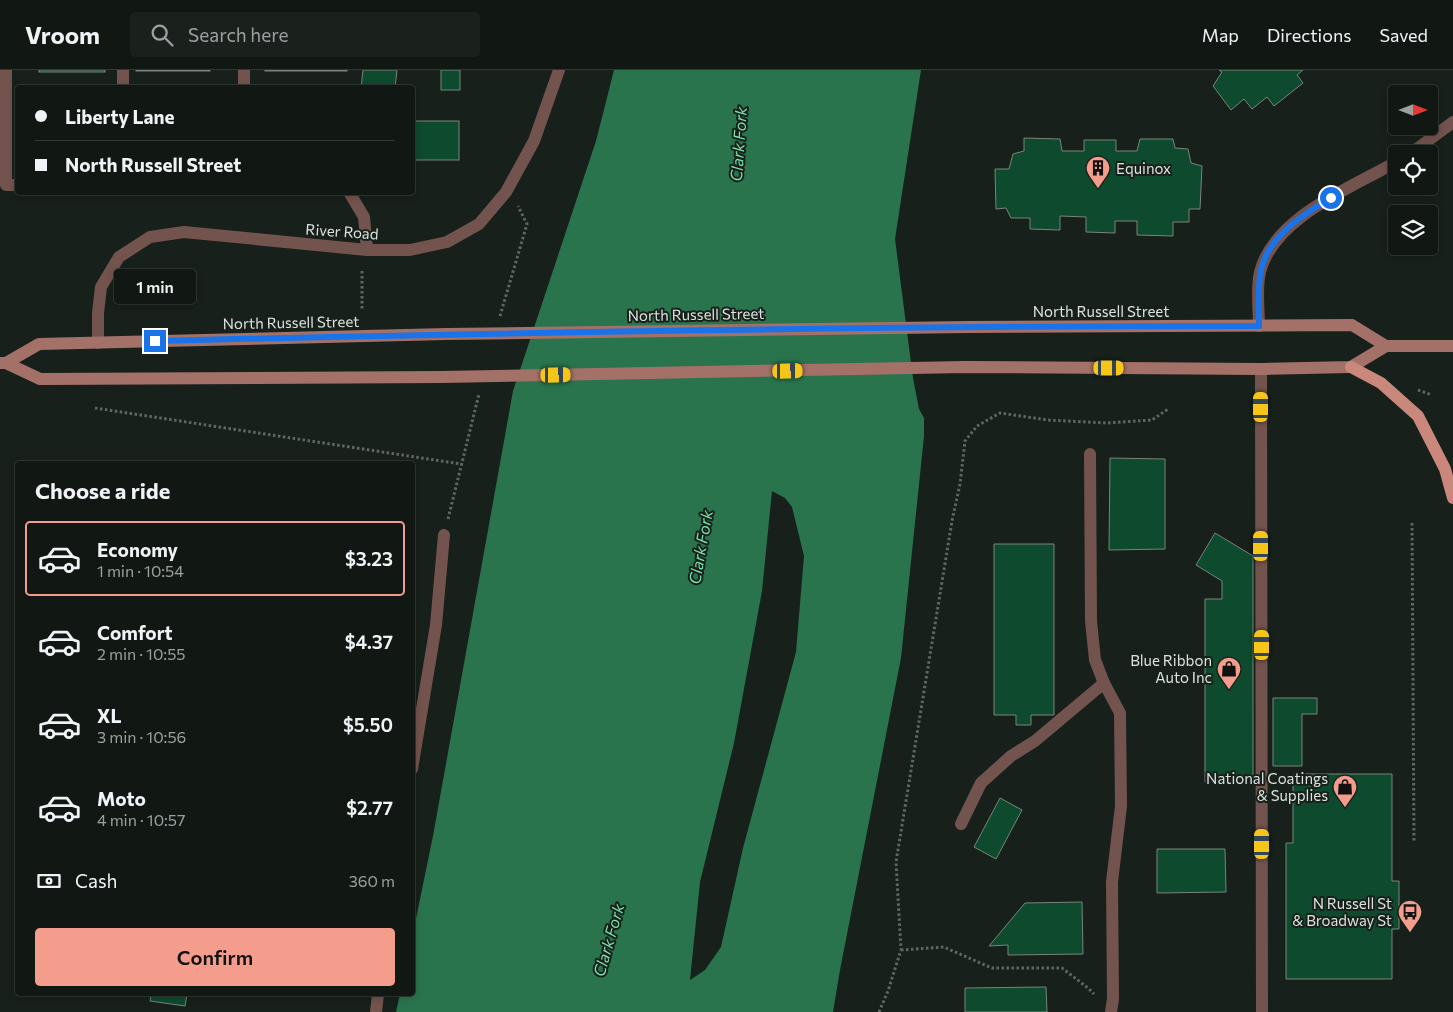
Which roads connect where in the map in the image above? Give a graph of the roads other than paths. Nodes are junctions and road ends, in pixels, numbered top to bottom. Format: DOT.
graph roads {
  1 [pos="6,70"];
  2 [pos="124,70"];
  3 [pos="244,70"];
  4 [pos="559,70"];
  5 [pos="124,85"];
  6 [pos="244,85"];
  7 [pos="1453,122"];
  8 [pos="1422,145"];
  9 [pos="1388,166"];
  10 [pos="8,185"];
  11 [pos="351,195"];
  12 [pos="367,250"];
  13 [pos="1259,326"];
  14 [pos="98,343"];
  15 [pos="1386,346"];
  16 [pos="1453,346"];
  17 [pos="3,363"];
  18 [pos="1351,367"];
  19 [pos="1261,369"];
  20 [pos="1090,454"];
  21 [pos="1453,498"];
  22 [pos="444,535"];
  23 [pos="1104,683"];
  24 [pos="415,751"];
  25 [pos="961,824"];
  26 [pos="378,996"];
  27 [pos="376,1012"];
  28 [pos="1112,1012"];
  29 [pos="1262,1012"];
  1 -- 10 [label="street"];
  2 -- 5 [label="street"];
  3 -- 6 [label="street"];
  4 -- 12 [label="street, River Road"];
  7 -- 8 [label="street"];
  9 -- 13 [label="street"];
  11 -- 12 [label="street"];
  12 -- 14 [label="street, River Road"];
  13 -- 14 [label="main road, North Russell Street"];
  13 -- 15 [label="main road, North Russell Street"];
  14 -- 17 [label="main road, North Russell Street"];
  15 -- 16 [label="main road"];
  15 -- 18 [label="main road, North Russell Street"];
  17 -- 19 [label="main road, North Russell Street"];
  18 -- 19 [label="main road, North Russell Street"];
  18 -- 21 [label="main road"];
  19 -- 29 [label="street"];
  20 -- 23 [label="street"];
  22 -- 24 [label="street"];
  23 -- 25 [label="street"];
  23 -- 28 [label="street"];
  26 -- 27 [label="street"];
}
